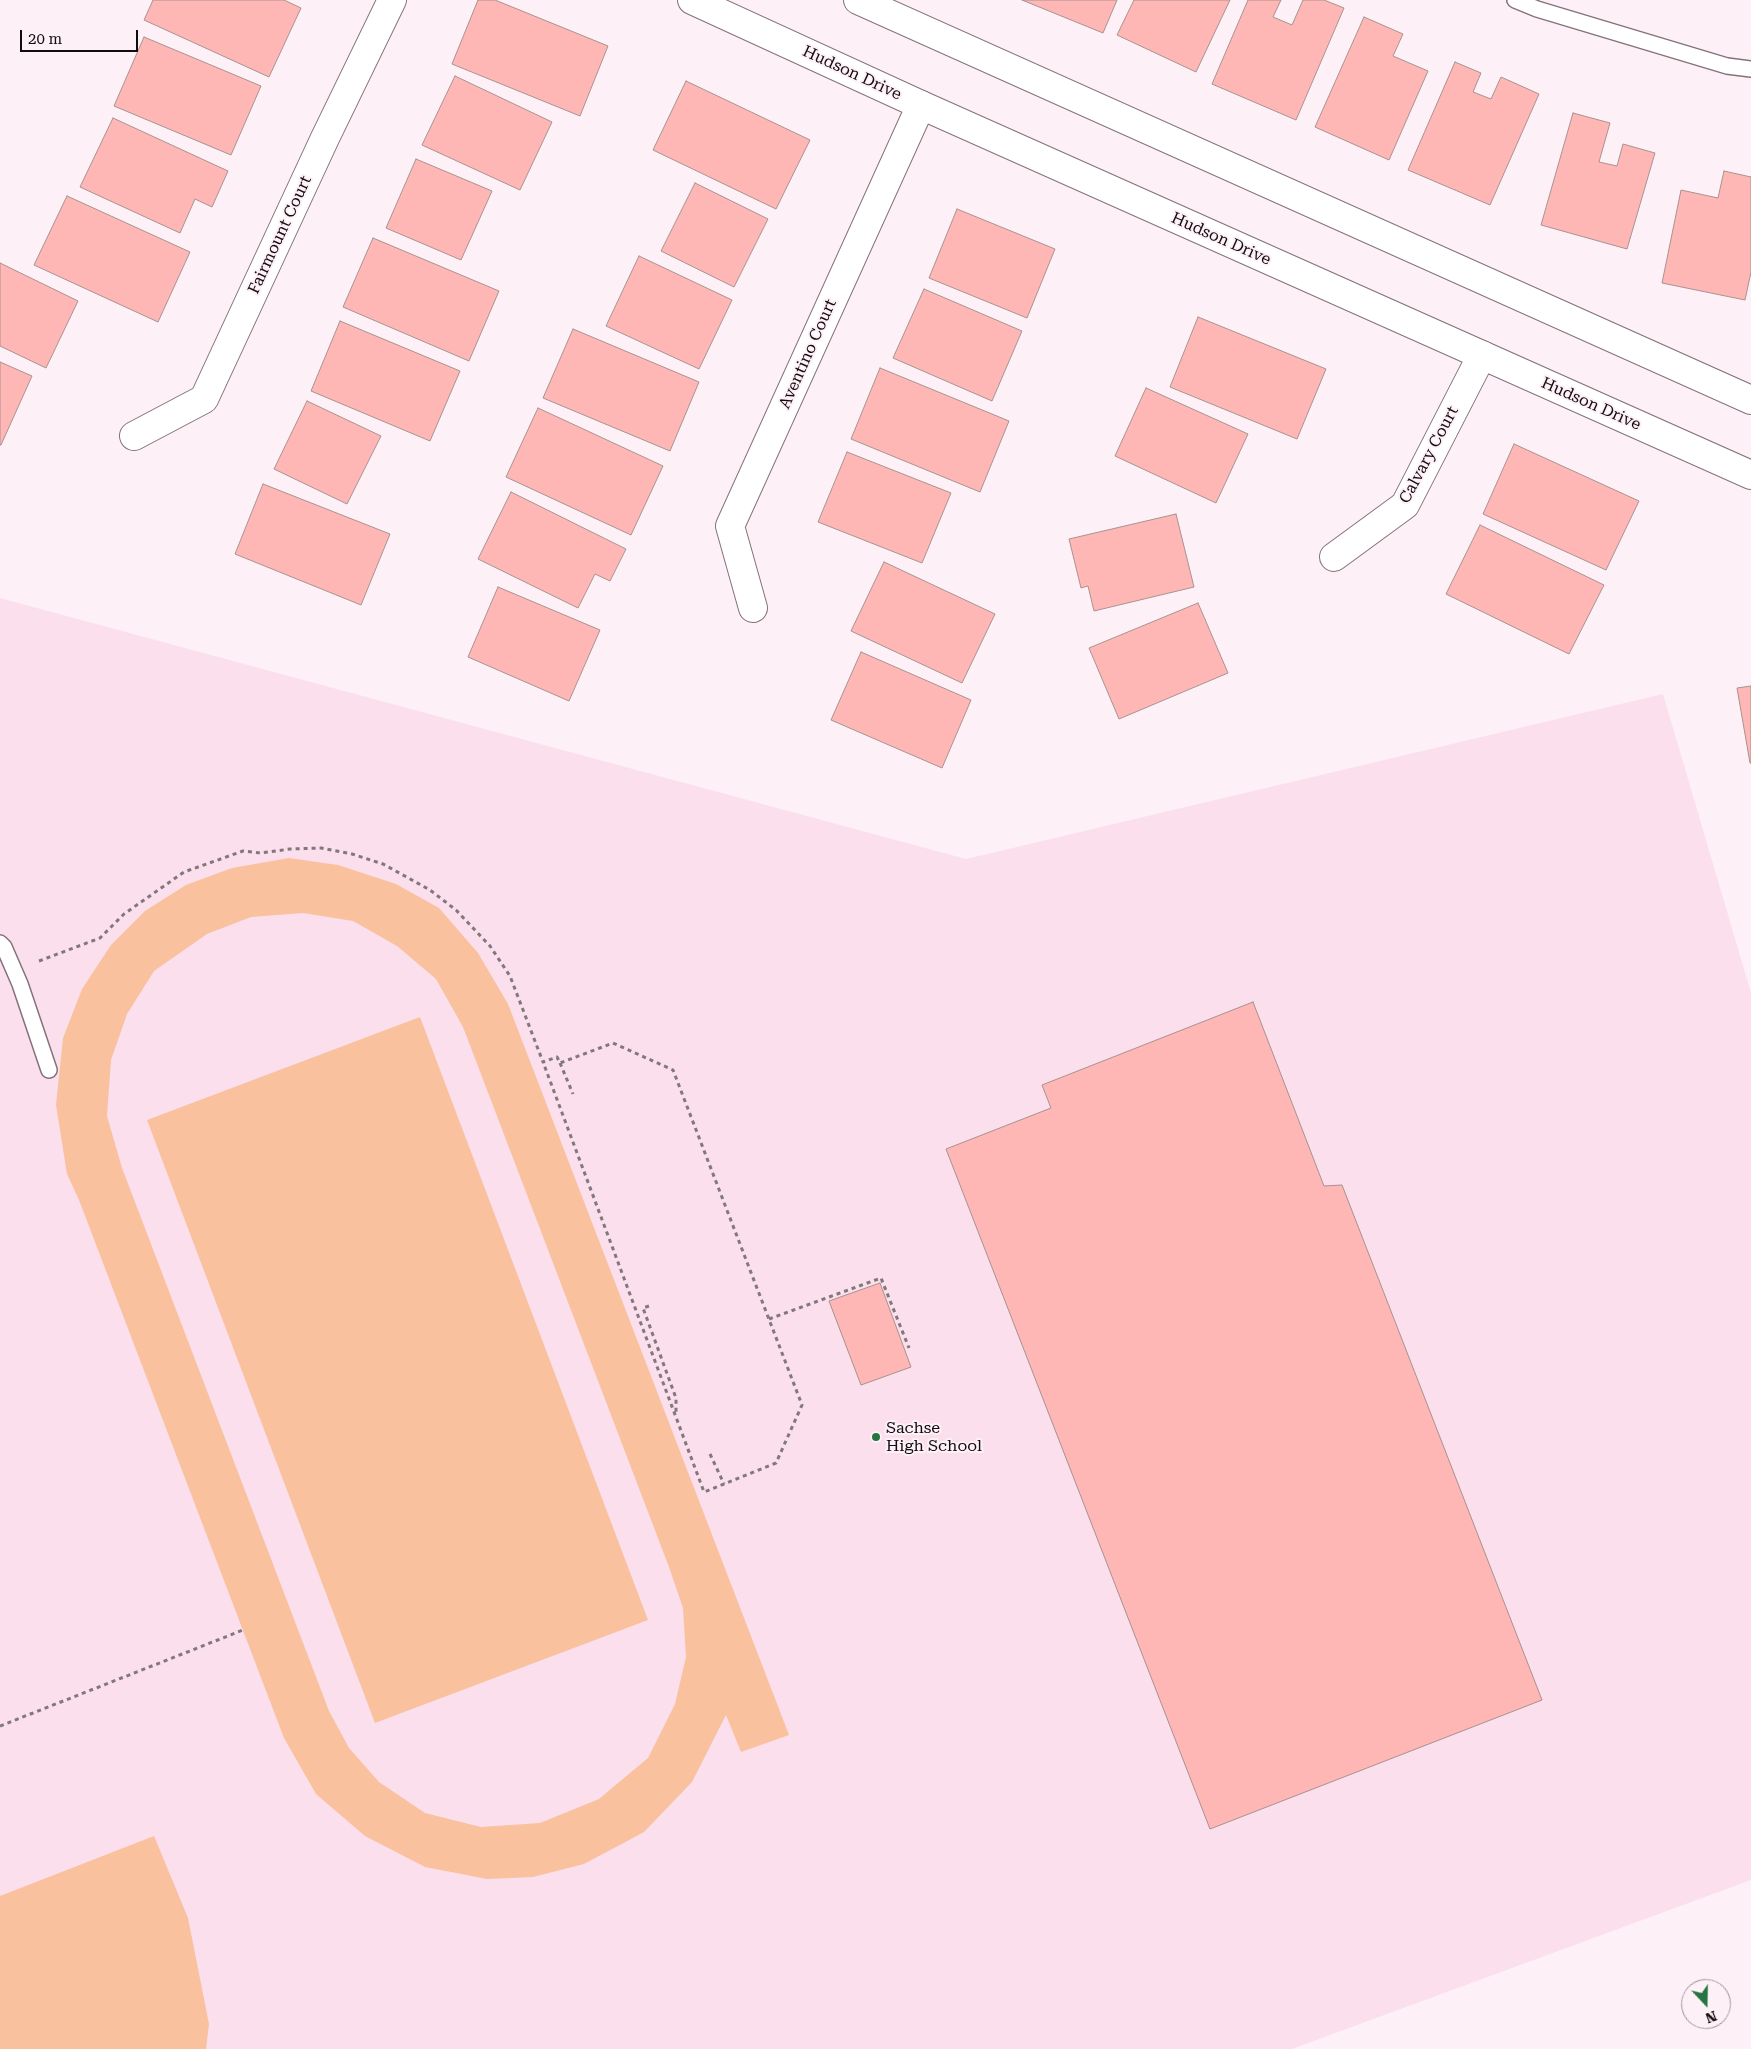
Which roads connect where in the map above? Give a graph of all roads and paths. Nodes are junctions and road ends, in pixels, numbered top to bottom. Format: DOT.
graph roads {
  1 [pos="392,0"];
  2 [pos="692,0"];
  3 [pos="858,0"];
  4 [pos="1515,0"];
  5 [pos="1751,69"];
  6 [pos="921,105"];
  7 [pos="1482,355"];
  8 [pos="1751,400"];
  9 [pos="134,436"];
  10 [pos="1751,475"];
  11 [pos="1334,556"];
  12 [pos="753,608"];
  13 [pos="0,943"];
  14 [pos="15,971"];
  15 [pos="543,1062"];
  16 [pos="560,1063"];
  17 [pos="49,1070"];
  18 [pos="573,1094"];
  19 [pos="649,1306"];
  20 [pos="769,1319"];
  21 [pos="909,1348"];
  22 [pos="675,1417"];
  23 [pos="710,1454"];
  24 [pos="724,1484"];
  25 [pos="243,1630"];
  26 [pos="0,1726"];
  1 -- 9 [label="street, Fairmount Court"];
  2 -- 6 [label="street, Hudson Drive"];
  3 -- 8 [label="street"];
  4 -- 5 [label="lane"];
  6 -- 7 [label="street, Hudson Drive"];
  6 -- 12 [label="street, Aventino Court"];
  7 -- 10 [label="street, Hudson Drive"];
  7 -- 11 [label="street, Calvary Court"];
  13 -- 14 [label="lane"];
  14 -- 15 [label="path"];
  14 -- 17 [label="lane"];
  15 -- 16 [label="path"];
  15 -- 22 [label="path"];
  16 -- 18 [label="path"];
  16 -- 20 [label="path"];
  19 -- 22 [label="path"];
  20 -- 21 [label="path"];
  20 -- 24 [label="path"];
  22 -- 24 [label="path"];
  23 -- 24 [label="path"];
  25 -- 26 [label="path"];
}
